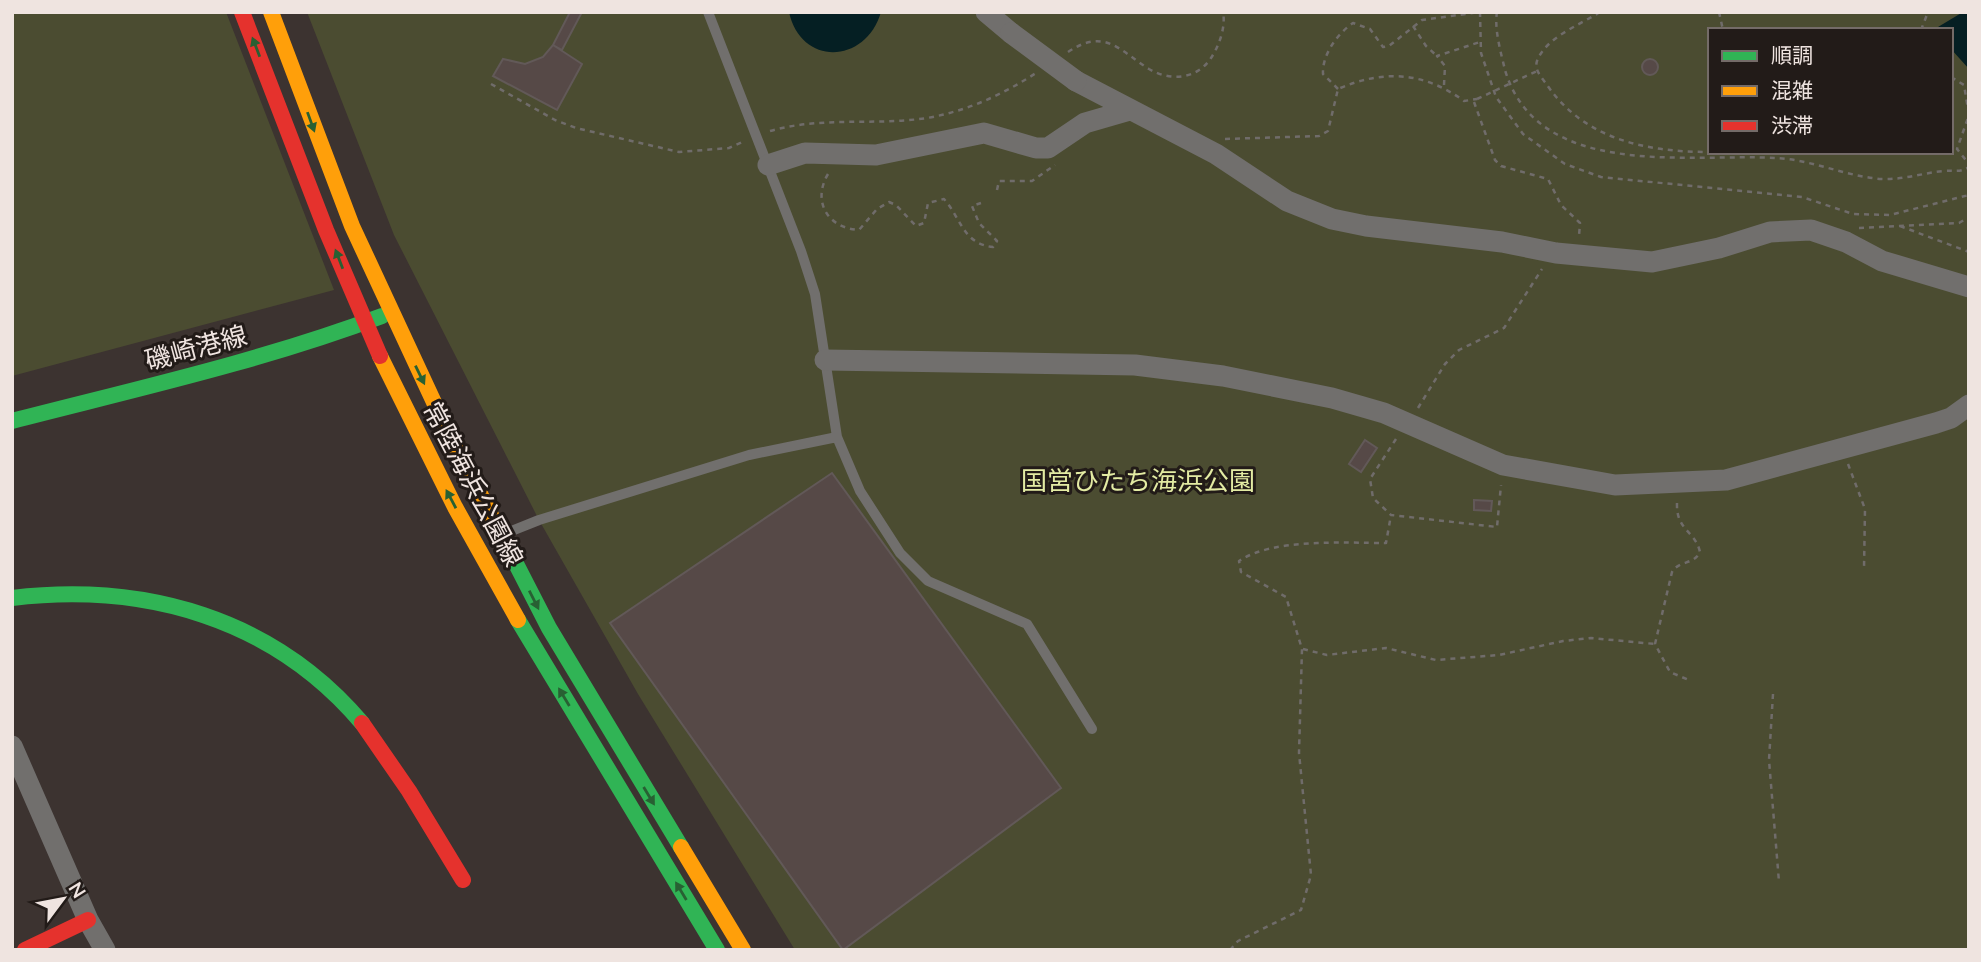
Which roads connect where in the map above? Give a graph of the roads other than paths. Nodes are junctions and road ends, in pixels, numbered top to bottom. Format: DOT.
graph roads {
  1 [pos="242,12"];
  2 [pos="271,12"];
  3 [pos="708,12"];
  4 [pos="986,12"];
  5 [pos="1130,110"];
  6 [pos="768,165"];
  7 [pos="1969,287"];
  8 [pos="390,314"];
  9 [pos="364,323"];
  10 [pos="825,360"];
  11 [pos="1969,405"];
  12 [pos="12,421"];
  13 [pos="837,437"];
  14 [pos="501,535"];
  15 [pos="12,598"];
  16 [pos="1092,729"];
  17 [pos="12,746"];
  18 [pos="463,880"];
  19 [pos="88,920"];
  20 [pos="25,950"];
  21 [pos="105,950"];
  22 [pos="716,950"];
  23 [pos="743,950"];
  9 -- 1 [label="main road, 常陸海浜公園線, one-way"];
  2 -- 8 [label="main road, 常陸海浜公園線, one-way"];
  3 -- 6 [label="lane"];
  4 -- 5 [label="street, bridge"];
  5 -- 6 [label="street"];
  5 -- 7 [label="street"];
  6 -- 10 [label="lane"];
  8 -- 9 [label="main road, 磯崎港線"];
  8 -- 14 [label="main road, 常陸海浜公園線, one-way"];
  9 -- 12 [label="main road, 磯崎港線"];
  22 -- 9 [label="main road, 常陸海浜公園線, one-way"];
  10 -- 11 [label="street"];
  10 -- 13 [label="lane"];
  13 -- 14 [label="lane"];
  13 -- 16 [label="lane"];
  14 -- 23 [label="main road, 常陸海浜公園線, one-way"];
  15 -- 18 [label="main road"];
  17 -- 19 [label="street"];
  19 -- 20 [label="main road"];
  19 -- 21 [label="street"];
}
